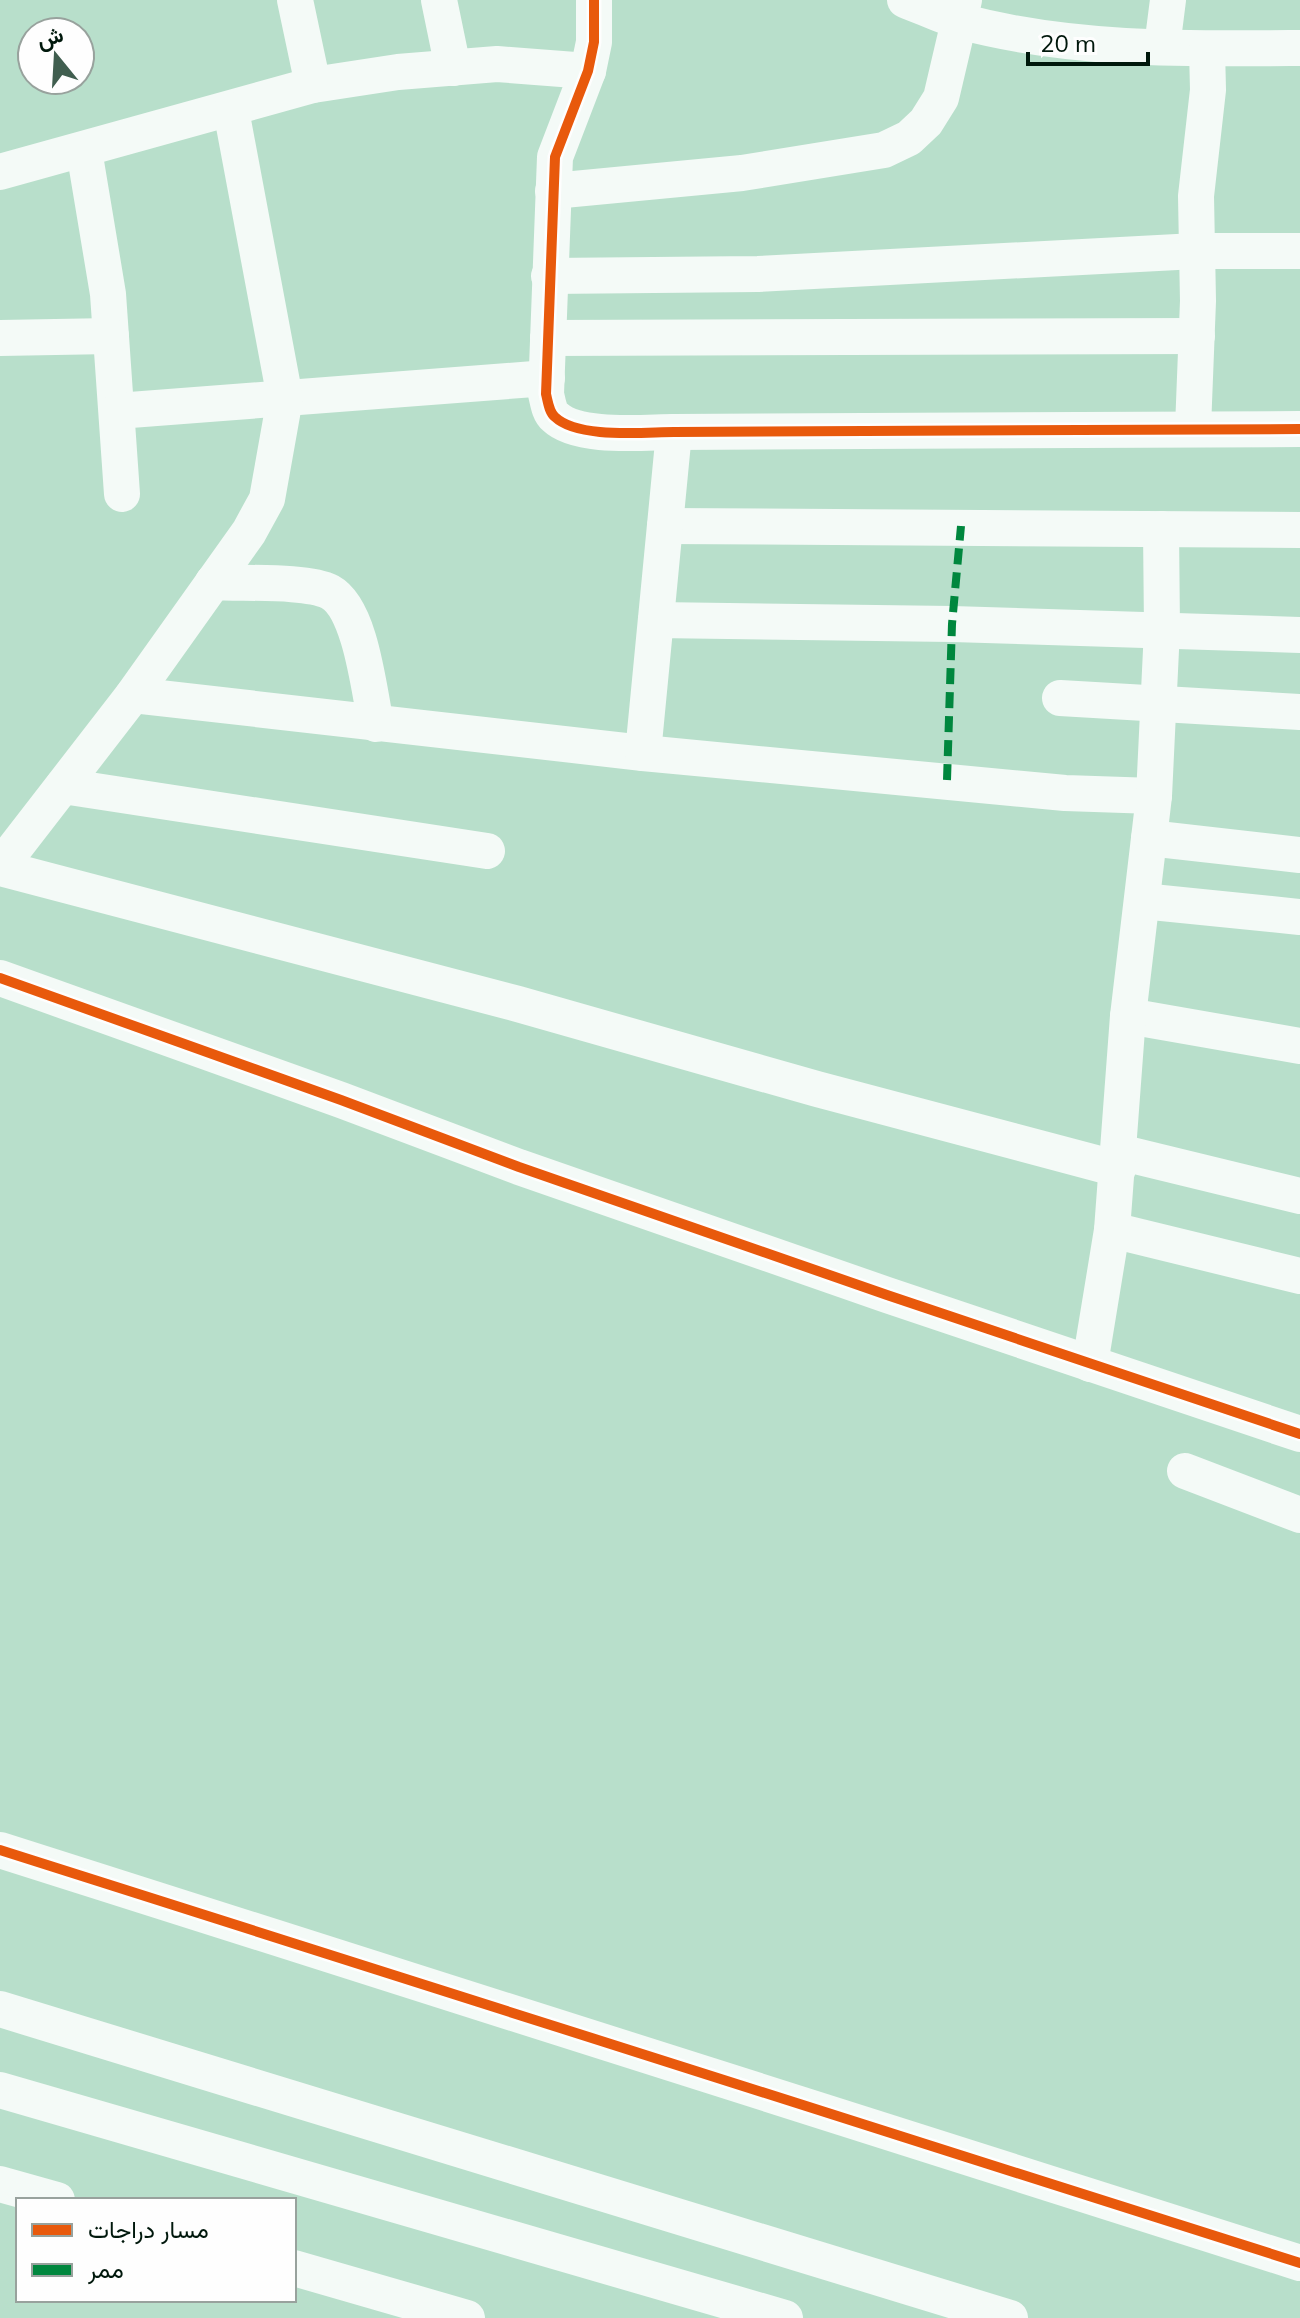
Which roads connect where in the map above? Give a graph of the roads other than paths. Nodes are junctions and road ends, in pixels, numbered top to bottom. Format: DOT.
graph roads {
  1 [pos="295,0"];
  2 [pos="439,0"];
  3 [pos="594,0"];
  4 [pos="905,0"];
  5 [pos="1168,0"];
  6 [pos="962,11"];
  7 [pos="1162,47"];
  8 [pos="1300,48"];
  9 [pos="1207,49"];
  10 [pos="453,68"];
  11 [pos="588,71"];
  12 [pos="313,85"];
  13 [pos="231,110"];
  14 [pos="84,150"];
  15 [pos="0,172"];
  16 [pos="553,191"];
  17 [pos="1196,251"];
  18 [pos="1300,251"];
  19 [pos="549,276"];
  20 [pos="111,336"];
  21 [pos="1197,336"];
  22 [pos="0,338"];
  23 [pos="548,338"];
  24 [pos="547,378"];
  25 [pos="285,398"];
  26 [pos="117,411"];
  27 [pos="1193,428"];
  28 [pos="1300,429"];
  29 [pos="674,432"];
  30 [pos="122,494"];
  31 [pos="665,526"];
  32 [pos="1161,529"];
  33 [pos="1300,530"];
  34 [pos="213,582"];
  35 [pos="656,620"];
  36 [pos="1162,629"];
  37 [pos="1300,635"];
  38 [pos="133,695"];
  39 [pos="1060,698"];
  40 [pos="1159,705"];
  41 [pos="1300,712"];
  42 [pos="376,724"];
  43 [pos="643,753"];
  44 [pos="63,786"];
  45 [pos="1154,796"];
  46 [pos="1149,838"];
  47 [pos="487,851"];
  48 [pos="1300,855"];
  49 [pos="0,868"];
  50 [pos="1142,901"];
  51 [pos="1300,917"];
  52 [pos="0,978"];
  53 [pos="1128,1016"];
  54 [pos="1300,1046"];
  55 [pos="1119,1161"];
  56 [pos="1300,1196"];
  57 [pos="1112,1230"];
  58 [pos="1300,1276"];
  59 [pos="1090,1364"];
  60 [pos="1300,1434"];
  61 [pos="1185,1471"];
  62 [pos="1300,1515"];
  63 [pos="0,1850"];
  64 [pos="0,2009"];
  65 [pos="0,2090"];
  66 [pos="0,2184"];
  67 [pos="50,2198"];
  68 [pos="1300,2263"];
  69 [pos="296,2269"];
  70 [pos="467,2318"];
  71 [pos="785,2318"];
  72 [pos="1010,2318"];
  1 -- 12 [label="street"];
  2 -- 10 [label="street"];
  3 -- 11 [label="street"];
  4 -- 6 [label="street"];
  5 -- 7 [label="street"];
  6 -- 7 [label="street"];
  6 -- 16 [label="street"];
  7 -- 9 [label="street"];
  8 -- 9 [label="street"];
  9 -- 17 [label="street"];
  10 -- 11 [label="street"];
  10 -- 12 [label="street"];
  11 -- 16 [label="street"];
  12 -- 13 [label="street"];
  13 -- 14 [label="street"];
  13 -- 25 [label="street"];
  14 -- 15 [label="street"];
  14 -- 20 [label="street"];
  16 -- 19 [label="street"];
  17 -- 18 [label="street"];
  17 -- 19 [label="street"];
  17 -- 21 [label="street"];
  19 -- 23 [label="street"];
  20 -- 22 [label="street"];
  20 -- 26 [label="street"];
  21 -- 23 [label="street"];
  21 -- 27 [label="street"];
  23 -- 24 [label="street"];
  24 -- 25 [label="street"];
  24 -- 29 [label="street"];
  25 -- 26 [label="street"];
  25 -- 34 [label="street"];
  26 -- 30 [label="street"];
  27 -- 28 [label="street"];
  27 -- 29 [label="street"];
  29 -- 31 [label="street"];
  31 -- 32 [label="street"];
  31 -- 35 [label="street"];
  32 -- 33 [label="street"];
  32 -- 36 [label="street"];
  34 -- 38 [label="street"];
  34 -- 42 [label="street"];
  35 -- 36 [label="street"];
  35 -- 43 [label="street"];
  36 -- 37 [label="street"];
  36 -- 40 [label="street"];
  38 -- 42 [label="street"];
  38 -- 44 [label="street"];
  39 -- 40 [label="street"];
  40 -- 41 [label="street"];
  40 -- 45 [label="street"];
  42 -- 43 [label="street"];
  43 -- 45 [label="street"];
  44 -- 47 [label="street"];
  44 -- 49 [label="street"];
  45 -- 46 [label="street"];
  46 -- 48 [label="street"];
  46 -- 50 [label="street"];
  49 -- 55 [label="street"];
  50 -- 51 [label="street"];
  50 -- 53 [label="street"];
  52 -- 59 [label="street"];
  53 -- 54 [label="street"];
  53 -- 55 [label="street"];
  55 -- 56 [label="street"];
  55 -- 57 [label="street"];
  57 -- 58 [label="street"];
  57 -- 59 [label="street"];
  59 -- 60 [label="street"];
  61 -- 62 [label="street"];
  63 -- 68 [label="street"];
  64 -- 72 [label="street"];
  65 -- 71 [label="street"];
  66 -- 67 [label="street"];
  69 -- 70 [label="street"];
}
